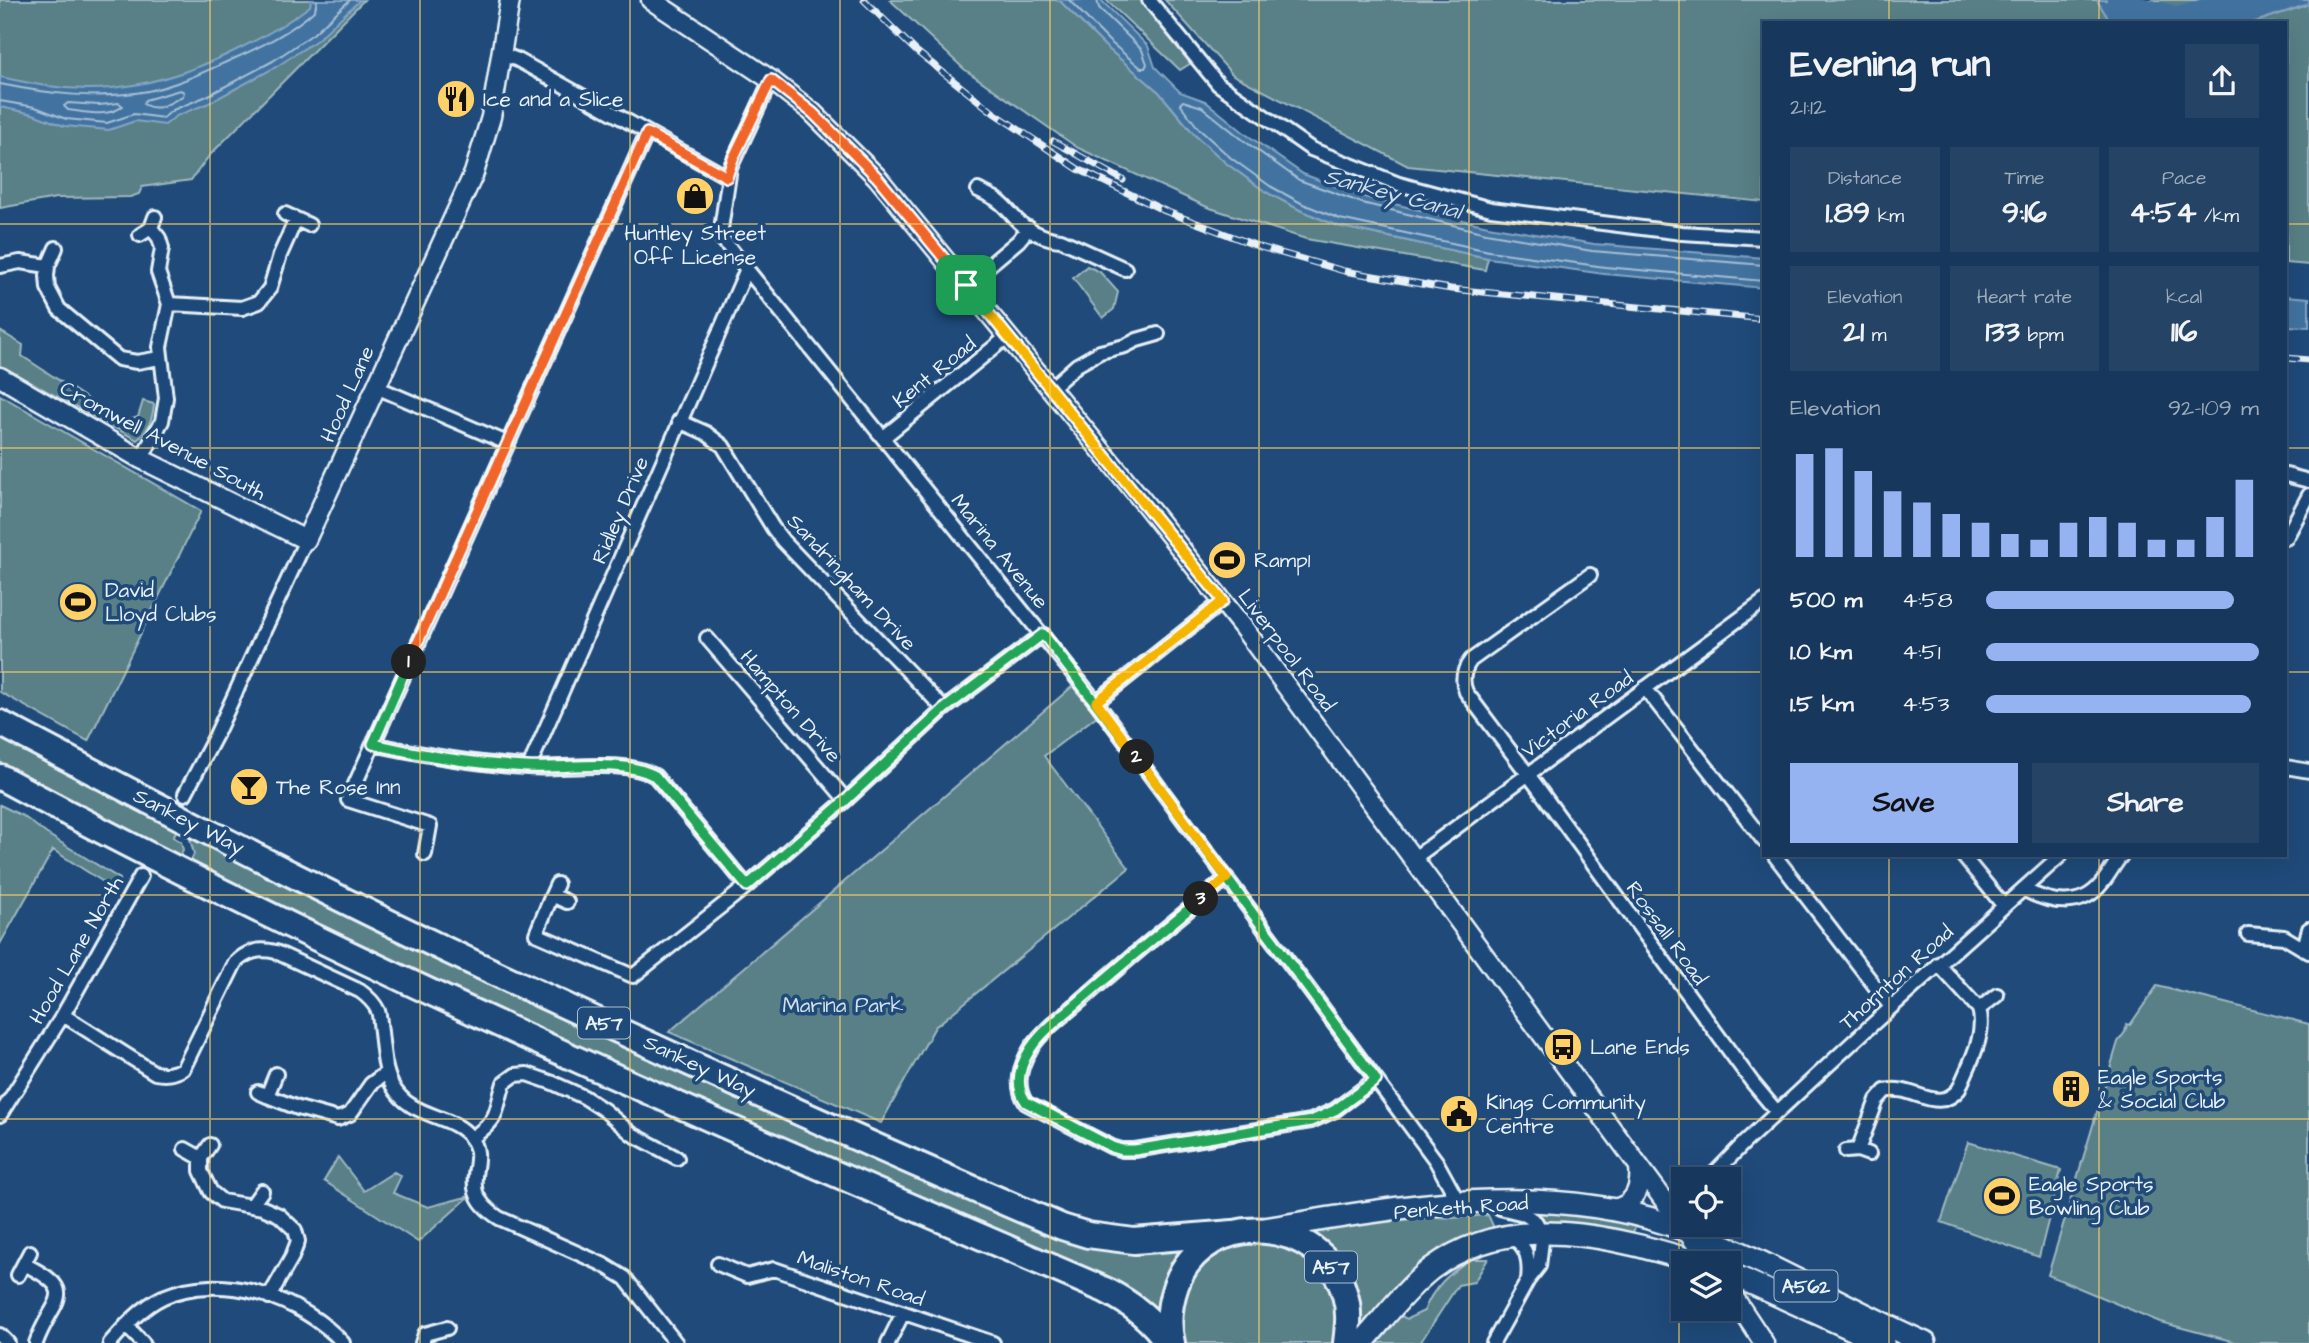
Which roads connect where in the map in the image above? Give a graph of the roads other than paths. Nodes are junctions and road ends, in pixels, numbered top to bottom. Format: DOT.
graph roads {
  1 [pos="510,0"];
  2 [pos="651,0"];
  3 [pos="1149,0"];
  4 [pos="502,54"];
  5 [pos="771,80"];
  6 [pos="647,133"];
  7 [pos="727,177"];
  8 [pos="978,190"];
  9 [pos="297,219"];
  10 [pos="149,227"];
  11 [pos="1029,228"];
  12 [pos="1762,238"];
  13 [pos="56,248"];
  14 [pos="0,266"];
  15 [pos="48,266"];
  16 [pos="747,269"];
  17 [pos="1125,269"];
  18 [pos="966,285"];
  19 [pos="169,304"];
  20 [pos="1158,334"];
  21 [pos="1008,336"];
  22 [pos="160,358"];
  23 [pos="0,377"];
  24 [pos="376,387"];
  25 [pos="1051,388"];
  26 [pos="679,421"];
  27 [pos="884,437"];
  28 [pos="507,443"];
  29 [pos="141,459"];
  30 [pos="2287,475"];
  31 [pos="2309,481"];
  32 [pos="2309,495"];
  33 [pos="2287,536"];
  34 [pos="306,540"];
  35 [pos="1590,575"];
  36 [pos="1223,601"];
  37 [pos="1762,602"];
  38 [pos="1043,634"];
  39 [pos="707,638"];
  40 [pos="1645,688"];
  41 [pos="1096,702"];
  42 [pos="944,709"];
  43 [pos="0,723"];
  44 [pos="373,744"];
  45 [pos="529,767"];
  46 [pos="2287,767"];
  47 [pos="2309,771"];
  48 [pos="1528,775"];
  49 [pos="0,777"];
  50 [pos="186,794"];
  51 [pos="846,800"];
  52 [pos="1762,838"];
  53 [pos="425,854"];
  54 [pos="1776,857"];
  55 [pos="1963,857"];
  56 [pos="2059,857"];
  57 [pos="2120,857"];
  58 [pos="1413,859"];
  59 [pos="141,876"];
  60 [pos="1227,878"];
  61 [pos="747,886"];
  62 [pos="2023,888"];
  63 [pos="567,902"];
  64 [pos="2003,905"];
  65 [pos="2309,929"];
  66 [pos="2245,934"];
  67 [pos="2306,950"];
  68 [pos="1938,964"];
  69 [pos="1997,995"];
  70 [pos="1891,1007"];
  71 [pos="1979,1009"];
  72 [pos="63,1015"];
  73 [pos="387,1072"];
  74 [pos="276,1074"];
  75 [pos="1376,1080"];
  76 [pos="1777,1112"];
  77 [pos="0,1115"];
  78 [pos="471,1138"];
  79 [pos="210,1145"];
  80 [pos="185,1149"];
  81 [pos="1858,1152"];
  82 [pos="201,1158"];
  83 [pos="677,1158"];
  84 [pos="1639,1167"];
  85 [pos="1722,1167"];
  86 [pos="262,1191"];
  87 [pos="1462,1202"];
  88 [pos="1671,1203"];
  89 [pos="252,1205"];
  90 [pos="1613,1209"];
  91 [pos="1671,1215"];
  92 [pos="1264,1230"];
  93 [pos="1233,1233"];
  94 [pos="1542,1233"];
  95 [pos="1510,1235"];
  96 [pos="1717,1237"];
  97 [pos="30,1252"];
  98 [pos="1671,1254"];
  99 [pos="718,1264"];
  100 [pos="1741,1278"];
  101 [pos="1528,1280"];
  102 [pos="269,1297"];
  103 [pos="1741,1309"];
  104 [pos="903,1313"];
  105 [pos="126,1325"];
  106 [pos="447,1328"];
  107 [pos="1874,1333"];
  108 [pos="0,1335"];
  109 [pos="8,1343"];
  110 [pos="36,1343"];
  111 [pos="110,1343"];
  112 [pos="143,1343"];
  113 [pos="344,1343"];
  114 [pos="422,1343"];
  115 [pos="676,1343"];
  116 [pos="888,1343"];
  117 [pos="993,1343"];
  118 [pos="1170,1343"];
  119 [pos="1346,1343"];
  120 [pos="1362,1343"];
  121 [pos="1493,1343"];
  122 [pos="1763,1343"];
  123 [pos="1925,1343"];
  1 -- 4 [label="street, Hood Lane"];
  2 -- 5 [label="street, Liverpool Road"];
  3 -- 12 [label="street"];
  4 -- 6 [label="street"];
  4 -- 24 [label="street, Hood Lane"];
  5 -- 7 [label="street, Marina Avenue"];
  5 -- 18 [label="street, Liverpool Road"];
  6 -- 7 [label="street"];
  6 -- 28 [label="street"];
  7 -- 16 [label="street, Marina Avenue"];
  8 -- 11 [label="street"];
  9 -- 19 [label="street"];
  10 -- 19 [label="street"];
  11 -- 17 [label="street"];
  11 -- 18 [label="street"];
  13 -- 15 [label="street"];
  14 -- 15 [label="street"];
  15 -- 22 [label="street"];
  16 -- 26 [label="street, Ridley Drive"];
  16 -- 27 [label="street, Marina Avenue"];
  18 -- 21 [label="street, Liverpool Road"];
  19 -- 22 [label="street"];
  20 -- 25 [label="street"];
  21 -- 25 [label="street, Liverpool Road"];
  21 -- 27 [label="street, Kent Road"];
  22 -- 29 [label="street"];
  23 -- 29 [label="street, Cromwell Avenue South"];
  24 -- 28 [label="street"];
  24 -- 34 [label="street, Hood Lane"];
  25 -- 36 [label="street, Liverpool Road"];
  26 -- 42 [label="street, Sandringham Drive"];
  26 -- 45 [label="street, Ridley Drive"];
  27 -- 38 [label="street, Marina Avenue"];
  28 -- 44 [label="street"];
  29 -- 34 [label="street, Cromwell Avenue South"];
  30 -- 31 [label="street"];
  32 -- 33 [label="street"];
  34 -- 50 [label="street, Hood Lane"];
  35 -- 48 [label="street, Rossall Road"];
  36 -- 41 [label="street"];
  36 -- 58 [label="street, Liverpool Road"];
  37 -- 40 [label="street, Victoria Road"];
  38 -- 41 [label="street, Marina Avenue"];
  38 -- 42 [label="street"];
  39 -- 51 [label="street, Hampton Drive"];
  40 -- 48 [label="street, Victoria Road"];
  40 -- 52 [label="street"];
  41 -- 60 [label="street, Marina Avenue"];
  42 -- 51 [label="street"];
  43 -- 93 [label="highway, Sankey Way / A57"];
  44 -- 45 [label="street"];
  44 -- 53 [label="street"];
  45 -- 61 [label="street"];
  46 -- 47 [label="street"];
  48 -- 58 [label="street, Victoria Road"];
  48 -- 76 [label="street, Rossall Road"];
  49 -- 118 [label="highway, Sankey Way / A57"];
  51 -- 61 [label="street"];
  54 -- 70 [label="street"];
  55 -- 64 [label="street"];
  56 -- 62 [label="street, Thornton Road"];
  57 -- 62 [label="street"];
  58 -- 84 [label="street, Liverpool Road"];
  59 -- 72 [label="street, Hood Lane North"];
  60 -- 75 [label="street, Marina Avenue"];
  60 -- 75 [label="street"];
  61 -- 63 [label="street"];
  62 -- 64 [label="street, Thornton Road"];
  64 -- 68 [label="street, Thornton Road"];
  65 -- 67 [label="street"];
  66 -- 67 [label="street"];
  68 -- 70 [label="street, Thornton Road"];
  68 -- 71 [label="street"];
  69 -- 71 [label="street"];
  70 -- 76 [label="street, Thornton Road"];
  71 -- 81 [label="street"];
  72 -- 73 [label="street"];
  72 -- 77 [label="street, Hood Lane North"];
  73 -- 74 [label="street"];
  73 -- 78 [label="street"];
  75 -- 87 [label="street, Marina Avenue"];
  76 -- 85 [label="street, Thornton Road"];
  78 -- 83 [label="street"];
  78 -- 115 [label="street"];
  79 -- 82 [label="street"];
  80 -- 82 [label="street"];
  82 -- 89 [label="street"];
  84 -- 88 [label="street, Liverpool Road"];
  84 -- 90 [label="street"];
  86 -- 89 [label="street"];
  87 -- 90 [label="main road, Penketh Road / A562"];
  87 -- 92 [label="main road, Penketh Road / A562"];
  87 -- 94 [label="street"];
  89 -- 102 [label="street"];
  90 -- 91 [label="main road, Penketh Road / A562"];
  92 -- 93 [label="highway, A57"];
  92 -- 119 [label="highway, A57"];
  93 -- 118 [label="highway, A57"];
  94 -- 95 [label="main road, Penketh Road"];
  94 -- 98 [label="main road, Penketh Road"];
  94 -- 101 [label="street"];
  95 -- 101 [label="street"];
  95 -- 120 [label="main road, Penketh Road"];
  96 -- 107 [label="main road, Penketh Road / A562"];
  97 -- 110 [label="street"];
  99 -- 104 [label="street, Maliston Road"];
  100 -- 107 [label="main road, Penketh Road / A562"];
  101 -- 121 [label="street"];
  102 -- 105 [label="street"];
  102 -- 113 [label="street"];
  103 -- 122 [label="street"];
  104 -- 116 [label="street"];
  104 -- 117 [label="street, Maliston Road"];
  105 -- 111 [label="street"];
  105 -- 112 [label="street"];
  106 -- 114 [label="street"];
  107 -- 123 [label="main road, Penketh Road / A562"];
  108 -- 109 [label="street"];
}
